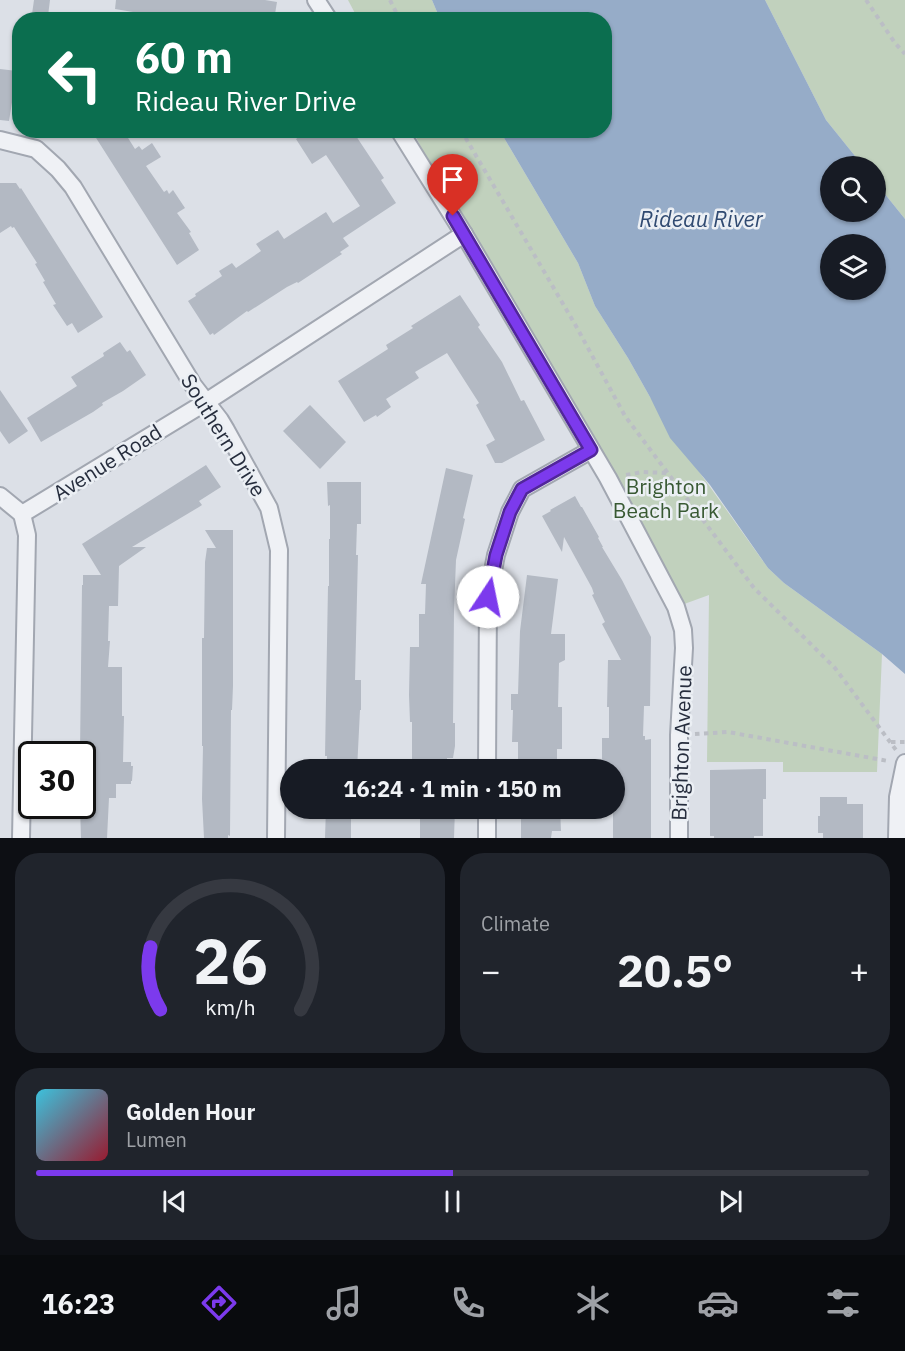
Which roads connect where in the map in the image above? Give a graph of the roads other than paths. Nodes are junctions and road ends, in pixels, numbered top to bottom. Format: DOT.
graph roads {
  1 [pos="404,138"];
  2 [pos="0,140"];
  3 [pos="464,234"];
  4 [pos="206,402"];
  5 [pos="591,450"];
  6 [pos="0,496"];
  7 [pos="22,514"];
  8 [pos="487,759"];
  9 [pos="904,764"];
  10 [pos="487,819"];
  11 [pos="21,838"];
  12 [pos="276,838"];
  13 [pos="487,838"];
  14 [pos="679,838"];
  15 [pos="897,838"];
  1 -- 3 [label="street, Brighton Avenue"];
  2 -- 4 [label="street, Southern Drive"];
  3 -- 4 [label="street, Avenue Road"];
  3 -- 5 [label="street, Brighton Avenue"];
  4 -- 7 [label="street, Avenue Road"];
  4 -- 12 [label="street, Southern Drive"];
  5 -- 8 [label="street"];
  5 -- 14 [label="street, Brighton Avenue"];
  6 -- 7 [label="street"];
  7 -- 11 [label="street"];
  9 -- 15 [label="street"];
  10 -- 13 [label="street"];
}
